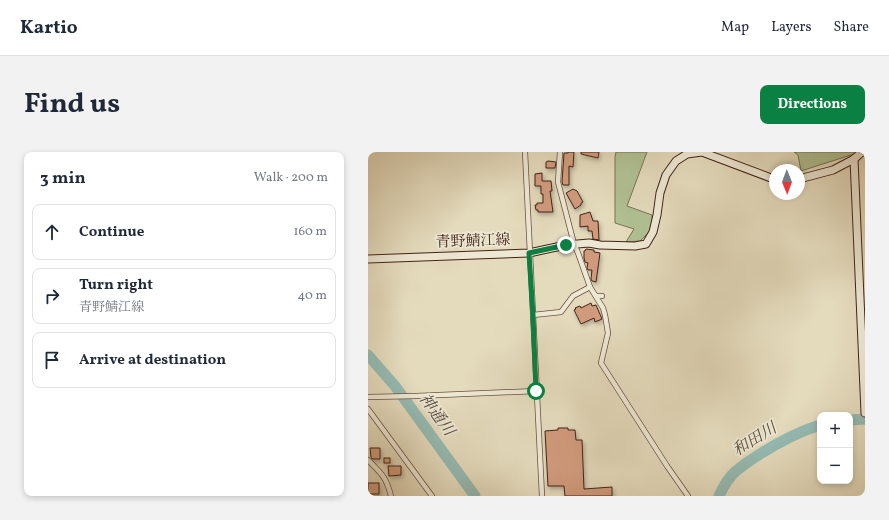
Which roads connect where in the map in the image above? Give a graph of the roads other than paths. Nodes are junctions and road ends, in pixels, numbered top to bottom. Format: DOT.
graph roads {
  1 [pos="525,152"];
  2 [pos="560,152"];
  3 [pos="862,152"];
  4 [pos="854,159"];
  5 [pos="769,177"];
  6 [pos="805,177"];
  7 [pos="574,244"];
  8 [pos="529,253"];
  9 [pos="368,259"];
  10 [pos="590,287"];
  11 [pos="596,296"];
  12 [pos="602,296"];
  13 [pos="533,315"];
  14 [pos="536,391"];
  15 [pos="368,397"];
  16 [pos="368,408"];
  17 [pos="865,408"];
  18 [pos="865,413"];
  19 [pos="368,460"];
  20 [pos="391,496"];
  21 [pos="432,496"];
  22 [pos="542,496"];
  23 [pos="688,496"];
  1 -- 8 [label="street"];
  2 -- 7 [label="street"];
  3 -- 4 [label="main road"];
  4 -- 6 [label="main road"];
  4 -- 17 [label="main road"];
  5 -- 7 [label="main road, 青野鯖江線"];
  7 -- 8 [label="main road, 青野鯖江線"];
  7 -- 10 [label="street"];
  8 -- 9 [label="main road, 青野鯖江線"];
  8 -- 13 [label="street"];
  10 -- 11 [label="street"];
  10 -- 13 [label="street"];
  11 -- 12 [label="street"];
  11 -- 23 [label="street"];
  13 -- 14 [label="street"];
  14 -- 15 [label="street"];
  14 -- 22 [label="street"];
  16 -- 21 [label="street"];
  17 -- 18 [label="main road"];
  19 -- 20 [label="street"];
}
